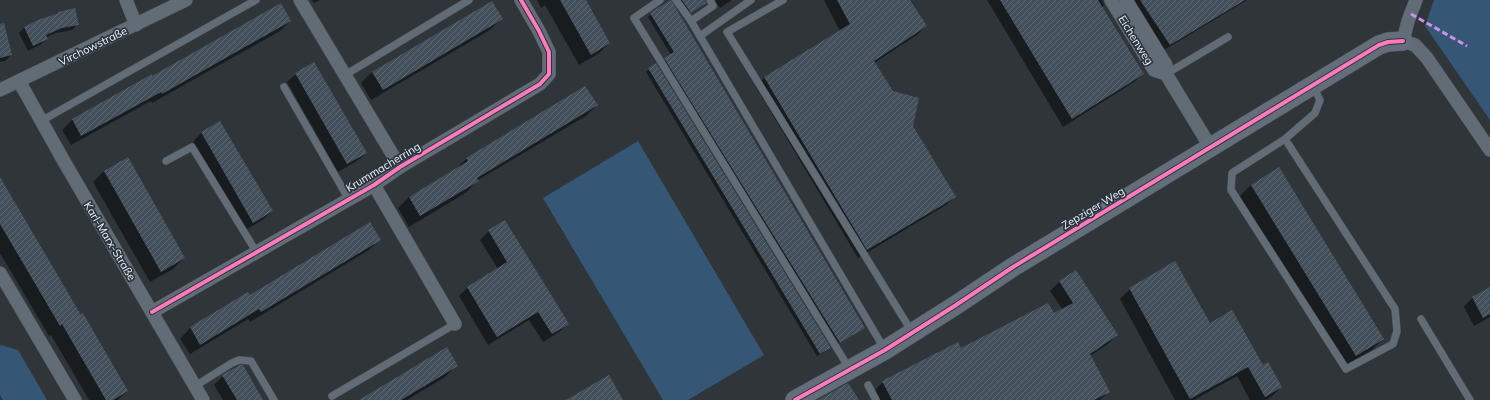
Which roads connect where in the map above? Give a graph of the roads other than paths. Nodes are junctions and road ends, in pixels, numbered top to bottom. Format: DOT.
graph roads {
  1 [pos="126,0"];
  2 [pos="186,0"];
  3 [pos="256,0"];
  4 [pos="300,0"];
  5 [pos="469,0"];
  6 [pos="521,0"];
  7 [pos="660,0"];
  8 [pos="676,0"];
  9 [pos="710,0"];
  10 [pos="751,0"];
  11 [pos="783,0"];
  12 [pos="1111,0"];
  13 [pos="1126,0"];
  14 [pos="1416,0"];
  15 [pos="691,21"];
  16 [pos="136,25"];
  17 [pos="700,36"];
  18 [pos="1228,37"];
  19 [pos="1403,41"];
  20 [pos="1166,74"];
  21 [pos="345,75"];
  22 [pos="19,82"];
  23 [pos="1313,86"];
  24 [pos="284,88"];
  25 [pos="0,90"];
  26 [pos="41,121"];
  27 [pos="1285,139"];
  28 [pos="1211,148"];
  29 [pos="1490,150"];
  30 [pos="166,161"];
  31 [pos="400,167"];
  32 [pos="374,185"];
  33 [pos="348,198"];
  34 [pos="257,253"];
  35 [pos="0,273"];
  36 [pos="152,312"];
  37 [pos="1421,319"];
  38 [pos="455,324"];
  39 [pos="912,333"];
  40 [pos="885,350"];
  41 [pos="851,370"];
  42 [pos="868,385"];
  43 [pos="195,386"];
  44 [pos="332,396"];
  45 [pos="75,400"];
  46 [pos="203,400"];
  47 [pos="274,400"];
  48 [pos="796,400"];
  49 [pos="876,400"];
  50 [pos="1470,400"];
  1 -- 16 [label="street"];
  2 -- 16 [label="street, Virchowstraße"];
  3 -- 26 [label="lane"];
  4 -- 21 [label="street, Krummacherring"];
  5 -- 21 [label="lane"];
  6 -- 31 [label="street, Krummacherring"];
  7 -- 41 [label="lane"];
  8 -- 15 [label="lane"];
  9 -- 15 [label="lane"];
  10 -- 17 [label="lane"];
  11 -- 39 [label="lane"];
  12 -- 20 [label="street, Eichenweg"];
  13 -- 20 [label="street, Eichenweg"];
  14 -- 19 [label="street"];
  15 -- 17 [label="lane"];
  16 -- 22 [label="street, Virchowstraße"];
  17 -- 40 [label="lane"];
  18 -- 20 [label="lane"];
  19 -- 23 [label="street, Zepziger Weg"];
  19 -- 29 [label="street"];
  20 -- 28 [label="street, Eichenweg"];
  21 -- 31 [label="street, Krummacherring"];
  22 -- 25 [label="street, Virchowstraße"];
  22 -- 26 [label="street, Karl-Marx-Straße"];
  23 -- 27 [label="lane"];
  23 -- 28 [label="street, Zepziger Weg"];
  24 -- 33 [label="lane, Krummacherring"];
  26 -- 36 [label="street, Karl-Marx-Straße"];
  27 -- 27 [label="lane"];
  28 -- 39 [label="street, Zepziger Weg"];
  30 -- 34 [label="lane"];
  31 -- 32 [label="street, Krummacherring"];
  32 -- 33 [label="street, Krummacherring"];
  32 -- 38 [label="street, Krummacherring"];
  33 -- 34 [label="street, Krummacherring"];
  34 -- 36 [label="street, Krummacherring"];
  35 -- 45 [label="street"];
  36 -- 43 [label="street, Karl-Marx-Straße"];
  37 -- 50 [label="lane"];
  38 -- 44 [label="lane, Krummacherring"];
  39 -- 40 [label="street, Zepziger Weg"];
  40 -- 41 [label="street, Zepziger Weg"];
  41 -- 48 [label="street, Zepziger Weg"];
  42 -- 49 [label="lane"];
  43 -- 46 [label="street, Karl-Marx-Straße"];
  43 -- 47 [label="lane"];
}
